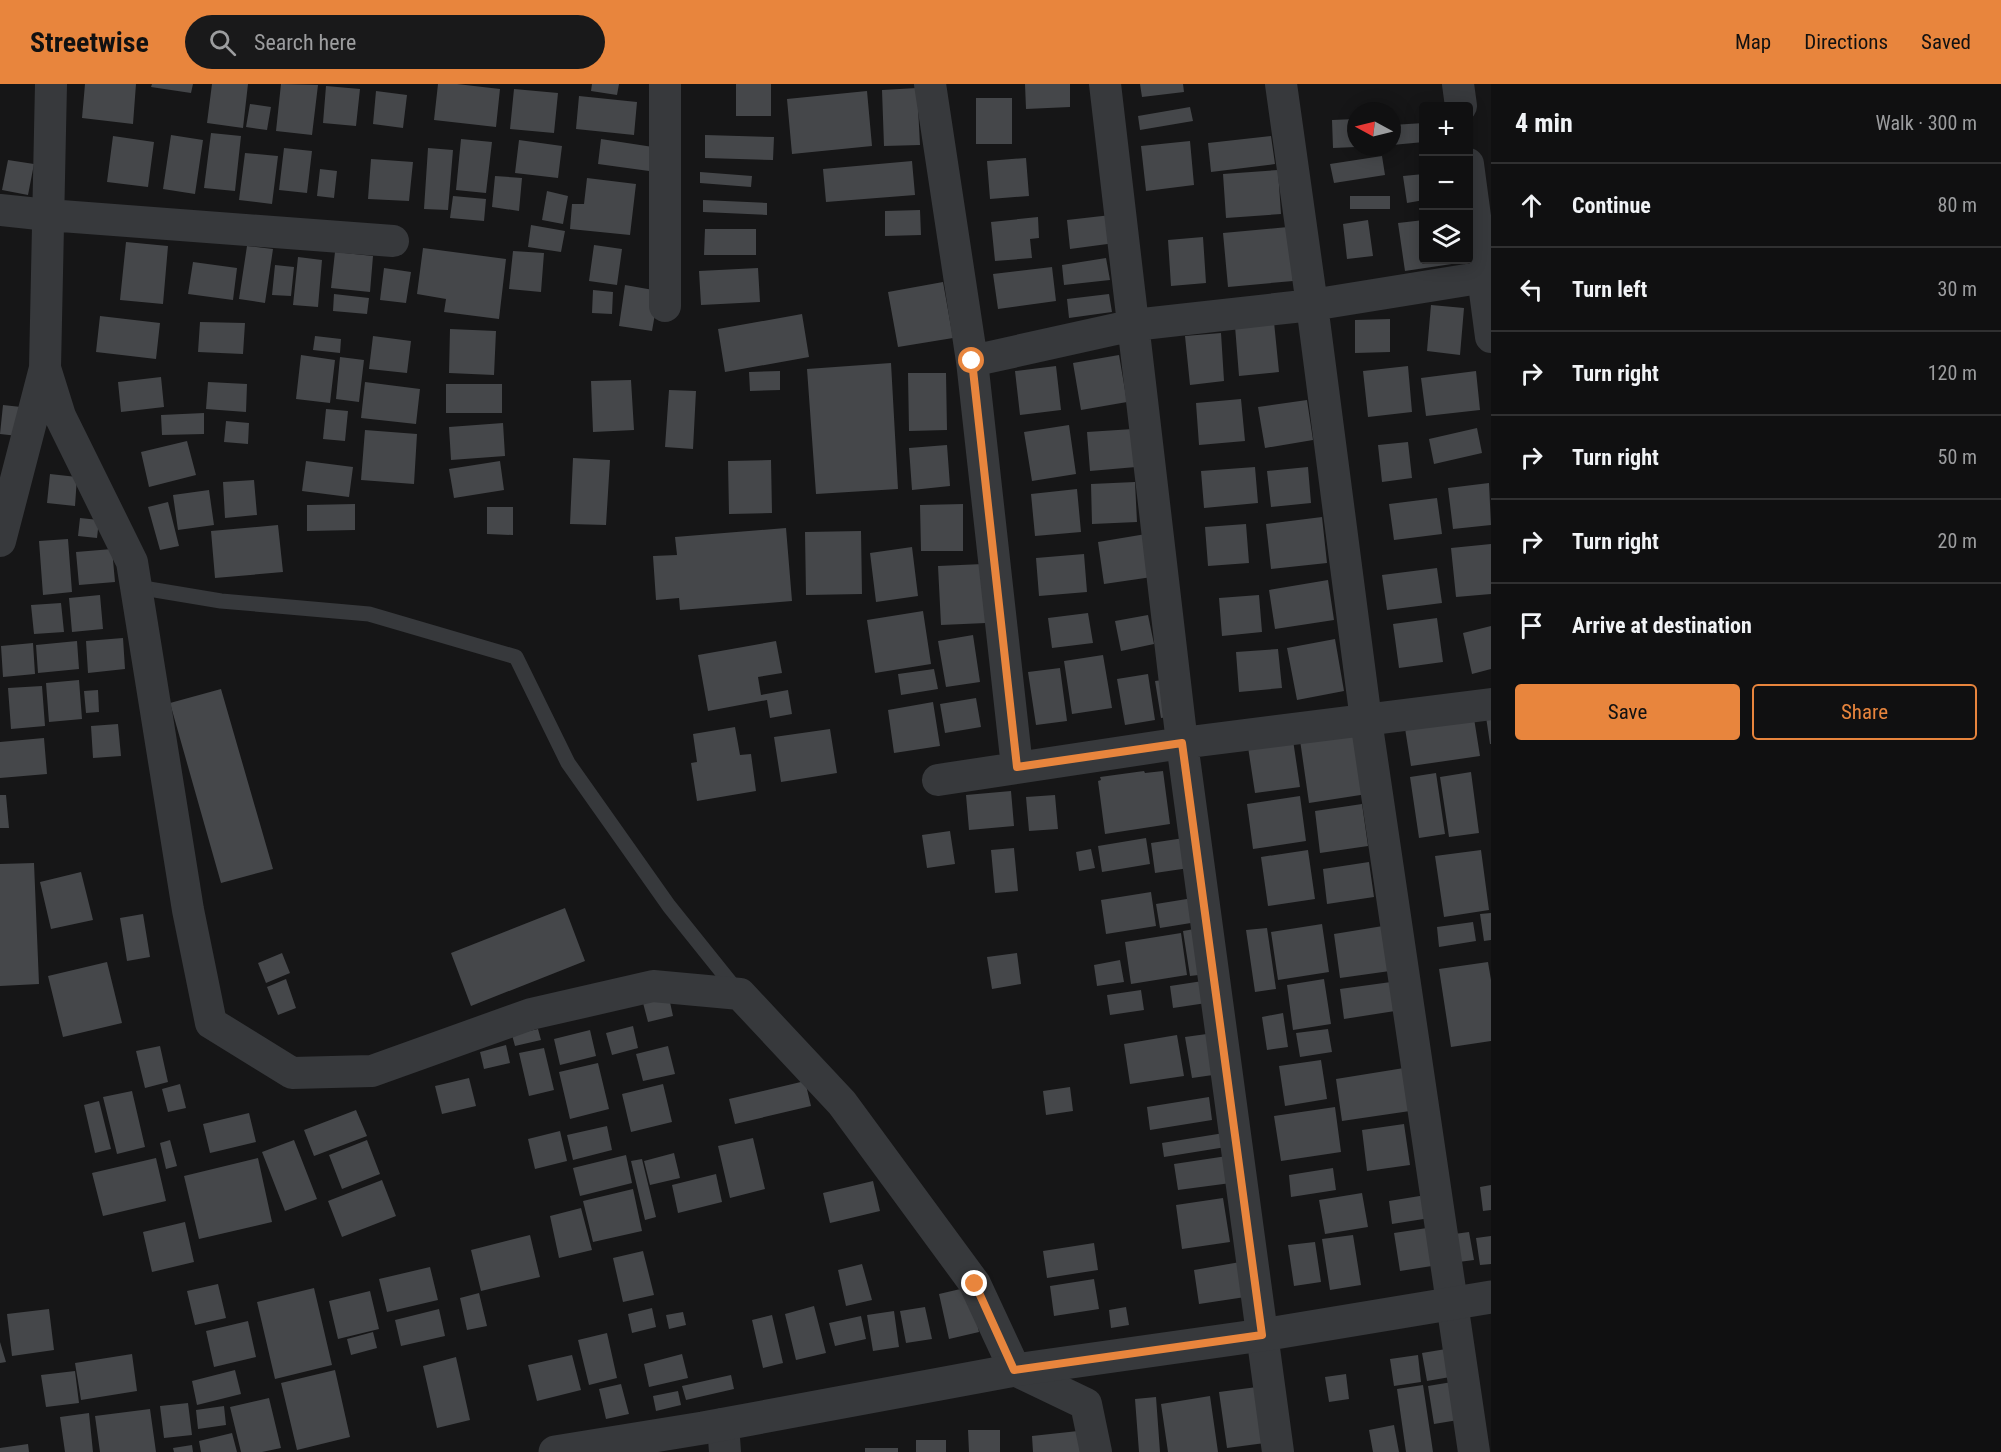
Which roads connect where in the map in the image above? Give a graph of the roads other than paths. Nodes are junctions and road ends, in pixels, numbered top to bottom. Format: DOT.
graph roads {
  1 [pos="51,84"];
  2 [pos="665,84"];
  3 [pos="930,84"];
  4 [pos="1105,84"];
  5 [pos="1281,84"];
  6 [pos="1458,84"];
  7 [pos="1460,102"];
  8 [pos="1473,193"];
  9 [pos="0,210"];
  10 [pos="48,215"];
  11 [pos="393,241"];
  12 [pos="1487,276"];
  13 [pos="1312,305"];
  14 [pos="665,306"];
  15 [pos="1134,326"];
  16 [pos="1491,337"];
  17 [pos="972,361"];
  18 [pos="45,368"];
  19 [pos="0,541"];
  20 [pos="137,587"];
  21 [pos="1491,704"];
  22 [pos="1366,720"];
  23 [pos="1182,743"];
  24 [pos="1017,767"];
  25 [pos="938,780"];
  26 [pos="740,994"];
  27 [pos="1491,1297"];
  28 [pos="1451,1303"];
  29 [pos="1262,1335"];
  30 [pos="1014,1370"];
  31 [pos="724,1438"];
  32 [pos="555,1452"];
  33 [pos="1096,1452"];
  34 [pos="1278,1452"];
  35 [pos="1474,1452"];
  1 -- 10 [label="street"];
  2 -- 14 [label="street"];
  3 -- 17 [label="street"];
  4 -- 15 [label="street"];
  5 -- 13 [label="street"];
  6 -- 7 [label="street"];
  8 -- 12 [label="street"];
  9 -- 10 [label="street"];
  10 -- 11 [label="street"];
  10 -- 18 [label="street"];
  12 -- 13 [label="street"];
  12 -- 16 [label="street"];
  13 -- 15 [label="street"];
  13 -- 22 [label="street"];
  15 -- 17 [label="street"];
  15 -- 23 [label="street"];
  17 -- 24 [label="street"];
  18 -- 19 [label="street"];
  18 -- 20 [label="street"];
  20 -- 26 [label="lane"];
  20 -- 26 [label="street"];
  21 -- 22 [label="street"];
  22 -- 23 [label="street"];
  22 -- 28 [label="street"];
  23 -- 24 [label="street"];
  23 -- 29 [label="street"];
  24 -- 25 [label="street"];
  26 -- 30 [label="street"];
  27 -- 28 [label="street"];
  28 -- 29 [label="street"];
  28 -- 35 [label="street"];
  29 -- 30 [label="street"];
  29 -- 34 [label="street"];
  30 -- 31 [label="street"];
  30 -- 33 [label="street"];
  31 -- 32 [label="street"];
}
